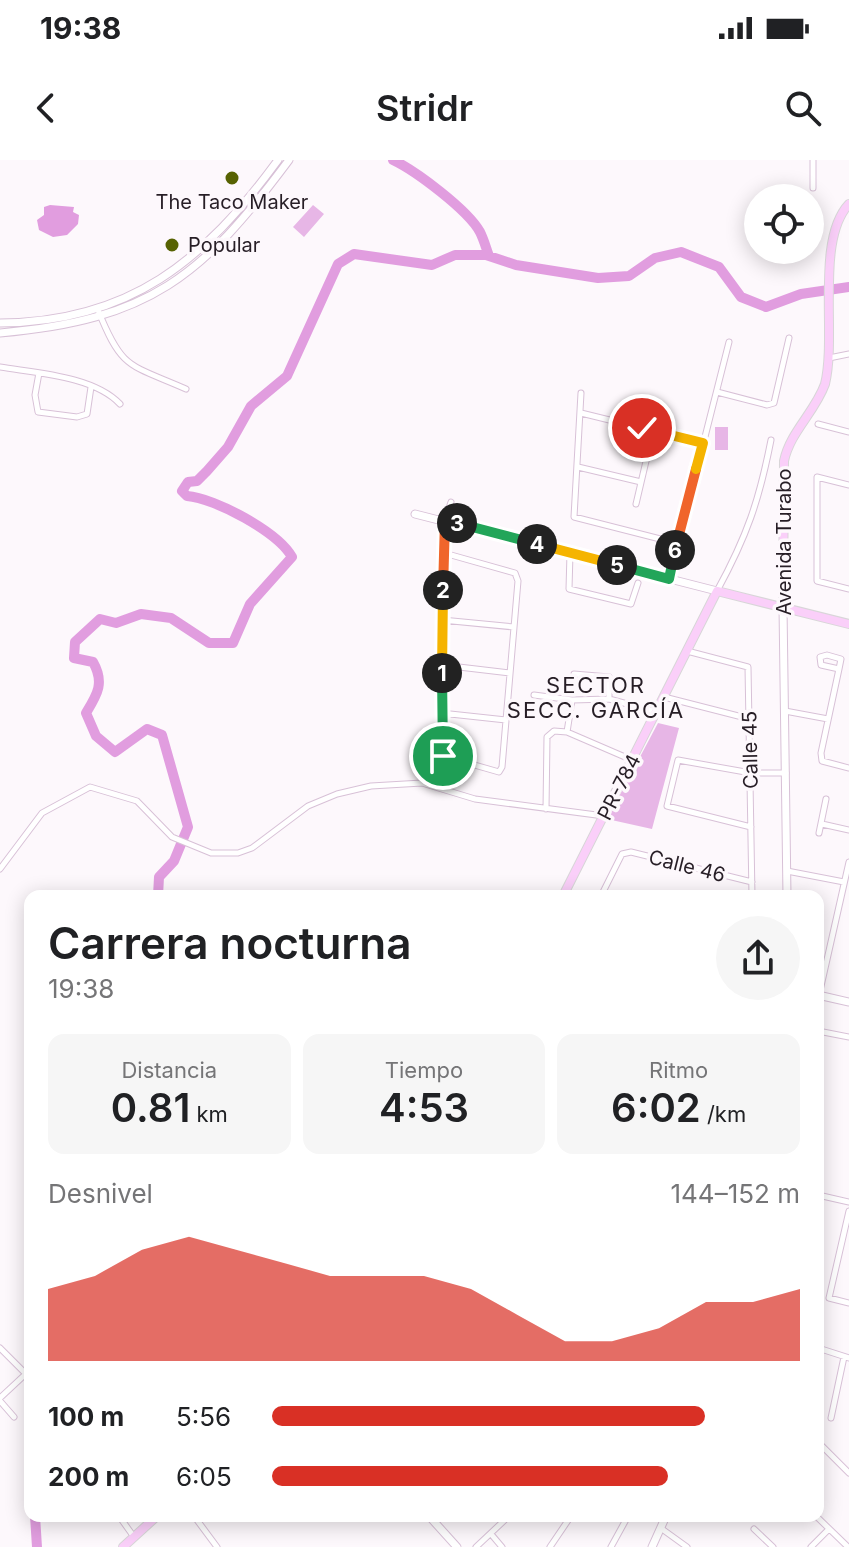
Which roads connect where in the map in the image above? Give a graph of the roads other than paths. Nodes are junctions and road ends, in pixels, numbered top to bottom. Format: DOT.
graph roads {
  1 [pos="278,160"];
  2 [pos="289,160"];
  3 [pos="813,160"];
  4 [pos="813,184"];
  5 [pos="849,204"];
  6 [pos="100,314"];
  7 [pos="0,323"];
  8 [pos="0,333"];
  9 [pos="789,338"];
  10 [pos="729,342"];
  11 [pos="849,354"];
  12 [pos="829,358"];
  13 [pos="0,367"];
  14 [pos="39,373"];
  15 [pos="91,387"];
  16 [pos="186,389"];
  17 [pos="716,392"];
  18 [pos="581,393"];
  19 [pos="120,404"];
  20 [pos="581,413"];
  21 [pos="818,424"];
  22 [pos="849,432"];
  23 [pos="771,440"];
  24 [pos="703,443"];
  25 [pos="647,457"];
  26 [pos="578,467"];
  27 [pos="641,482"];
  28 [pos="849,485"];
  29 [pos="451,502"];
  30 [pos="636,504"];
  31 [pos="415,514"];
  32 [pos="445,520"];
  33 [pos="676,543"];
  34 [pos="444,553"];
  35 [pos="570,553"];
  36 [pos="669,579"];
  37 [pos="638,583"];
  38 [pos="849,589"];
  39 [pos="717,591"];
  40 [pos="783,607"];
  41 [pos="442,620"];
  42 [pos="849,624"];
  43 [pos="514,627"];
  44 [pos="687,651"];
  45 [pos="442,665"];
  46 [pos="839,669"];
  47 [pos="510,673"];
  48 [pos="574,674"];
  49 [pos="534,695"];
  50 [pos="664,697"];
  51 [pos="609,699"];
  52 [pos="572,700"];
  53 [pos="785,711"];
  54 [pos="657,712"];
  55 [pos="441,713"];
  56 [pos="750,719"];
  57 [pos="828,719"];
  58 [pos="506,720"];
  59 [pos="567,732"];
  60 [pos="633,760"];
  61 [pos="849,768"];
  62 [pos="751,773"];
  63 [pos="786,773"];
  64 [pos="826,799"];
  65 [pos="546,809"];
  66 [pos="604,816"];
  67 [pos="822,824"];
  68 [pos="751,827"];
  69 [pos="849,830"];
  70 [pos="819,833"];
  71 [pos="849,862"];
  72 [pos="0,869"];
  73 [pos="787,871"];
  74 [pos="752,882"];
  75 [pos="844,882"];
  76 [pos="566,890"];
  77 [pos="604,890"];
  78 [pos="752,890"];
  79 [pos="787,890"];
  80 [pos="824,969"];
  81 [pos="824,996"];
  82 [pos="849,1002"];
  83 [pos="824,1032"];
  84 [pos="849,1037"];
  85 [pos="824,1196"];
  86 [pos="849,1202"];
  87 [pos="849,1211"];
  88 [pos="848,1303"];
  89 [pos="0,1348"];
  90 [pos="824,1350"];
  91 [pos="847,1358"];
  92 [pos="24,1369"];
  93 [pos="24,1376"];
  94 [pos="0,1400"];
  95 [pos="14,1417"];
  96 [pos="831,1418"];
  97 [pos="824,1448"];
  98 [pos="849,1473"];
  99 [pos="123,1522"];
  100 [pos="150,1522"];
  101 [pos="198,1522"];
  102 [pos="434,1522"];
  103 [pos="503,1522"];
  104 [pos="567,1522"];
  105 [pos="625,1522"];
  106 [pos="664,1522"];
  107 [pos="822,1522"];
  108 [pos="662,1529"];
  109 [pos="754,1529"];
  110 [pos="829,1529"];
  111 [pos="491,1534"];
  112 [pos="134,1537"];
  113 [pos="123,1547"];
  114 [pos="217,1547"];
  115 [pos="457,1547"];
  116 [pos="476,1547"];
  117 [pos="502,1547"];
  118 [pos="550,1547"];
  119 [pos="611,1547"];
  120 [pos="652,1547"];
  121 [pos="687,1547"];
  122 [pos="773,1547"];
  123 [pos="811,1547"];
  124 [pos="848,1547"];
  1 -- 6 [label="street"];
  2 -- 6 [label="street"];
  3 -- 4 [label="street"];
  5 -- 12 [label="main road, Avenida Turabo"];
  6 -- 7 [label="street"];
  6 -- 8 [label="street"];
  6 -- 16 [label="street"];
  9 -- 17 [label="street"];
  10 -- 17 [label="street"];
  11 -- 12 [label="street"];
  12 -- 40 [label="main road, Avenida Turabo"];
  13 -- 14 [label="street"];
  14 -- 15 [label="street"];
  14 -- 15 [label="street"];
  15 -- 19 [label="street"];
  17 -- 24 [label="street"];
  18 -- 20 [label="street"];
  20 -- 24 [label="street"];
  20 -- 26 [label="street"];
  21 -- 22 [label="street"];
  23 -- 39 [label="street"];
  24 -- 33 [label="street"];
  25 -- 27 [label="street"];
  26 -- 27 [label="street"];
  26 -- 33 [label="street"];
  27 -- 30 [label="street"];
  28 -- 38 [label="street"];
  29 -- 32 [label="street"];
  31 -- 32 [label="street"];
  32 -- 34 [label="street"];
  32 -- 35 [label="street"];
  33 -- 36 [label="street"];
  34 -- 41 [label="street"];
  34 -- 43 [label="street"];
  35 -- 36 [label="street"];
  35 -- 37 [label="street"];
  36 -- 39 [label="street"];
  39 -- 40 [label="main road"];
  39 -- 44 [label="main road, PR-784 / PR-784"];
  40 -- 42 [label="main road"];
  40 -- 53 [label="street, Avenida Turabo"];
  41 -- 43 [label="street"];
  41 -- 45 [label="street"];
  43 -- 47 [label="street"];
  44 -- 50 [label="main road, PR-784 / PR-784"];
  44 -- 56 [label="street, Calle 45"];
  45 -- 47 [label="street"];
  45 -- 55 [label="street"];
  46 -- 57 [label="street"];
  47 -- 58 [label="street"];
  48 -- 51 [label="street"];
  49 -- 52 [label="street"];
  50 -- 54 [label="main road, PR-784 / PR-784"];
  50 -- 56 [label="street"];
  51 -- 52 [label="street"];
  51 -- 54 [label="street"];
  52 -- 59 [label="street"];
  53 -- 57 [label="street"];
  53 -- 63 [label="street, Avenida Turabo"];
  54 -- 60 [label="main road, PR-784 / PR-784"];
  55 -- 58 [label="street"];
  55 -- 58 [label="street"];
  56 -- 62 [label="street, Calle 45"];
  57 -- 61 [label="street"];
  59 -- 60 [label="street"];
  59 -- 65 [label="street"];
  60 -- 66 [label="main road, PR-784 / PR-784"];
  62 -- 63 [label="street"];
  62 -- 68 [label="street, Calle 45"];
  62 -- 68 [label="street"];
  63 -- 73 [label="street, Avenida Turabo"];
  64 -- 67 [label="street"];
  65 -- 66 [label="street"];
  65 -- 72 [label="street"];
  66 -- 76 [label="main road, PR-784 / PR-784"];
  67 -- 69 [label="street"];
  67 -- 70 [label="street"];
  68 -- 74 [label="street, Calle 45"];
  71 -- 75 [label="street"];
  73 -- 75 [label="street"];
  73 -- 79 [label="street, Avenida Turabo"];
  74 -- 77 [label="street, Calle 46"];
  74 -- 78 [label="street, Calle 45"];
  75 -- 80 [label="street"];
  81 -- 82 [label="street"];
  83 -- 84 [label="street"];
  85 -- 86 [label="street"];
  87 -- 88 [label="street"];
  89 -- 92 [label="street"];
  90 -- 91 [label="street"];
  91 -- 96 [label="street"];
  93 -- 94 [label="street"];
  94 -- 95 [label="street"];
  97 -- 98 [label="street"];
  99 -- 112 [label="street"];
  100 -- 112 [label="main road"];
  101 -- 114 [label="street"];
  102 -- 115 [label="street"];
  103 -- 111 [label="street"];
  104 -- 118 [label="street"];
  105 -- 119 [label="street"];
  106 -- 108 [label="street"];
  107 -- 110 [label="street"];
  108 -- 120 [label="street"];
  108 -- 121 [label="street"];
  109 -- 122 [label="street"];
  110 -- 123 [label="street"];
  110 -- 124 [label="street"];
  111 -- 116 [label="street"];
  111 -- 117 [label="street"];
  112 -- 113 [label="main road"];
}
